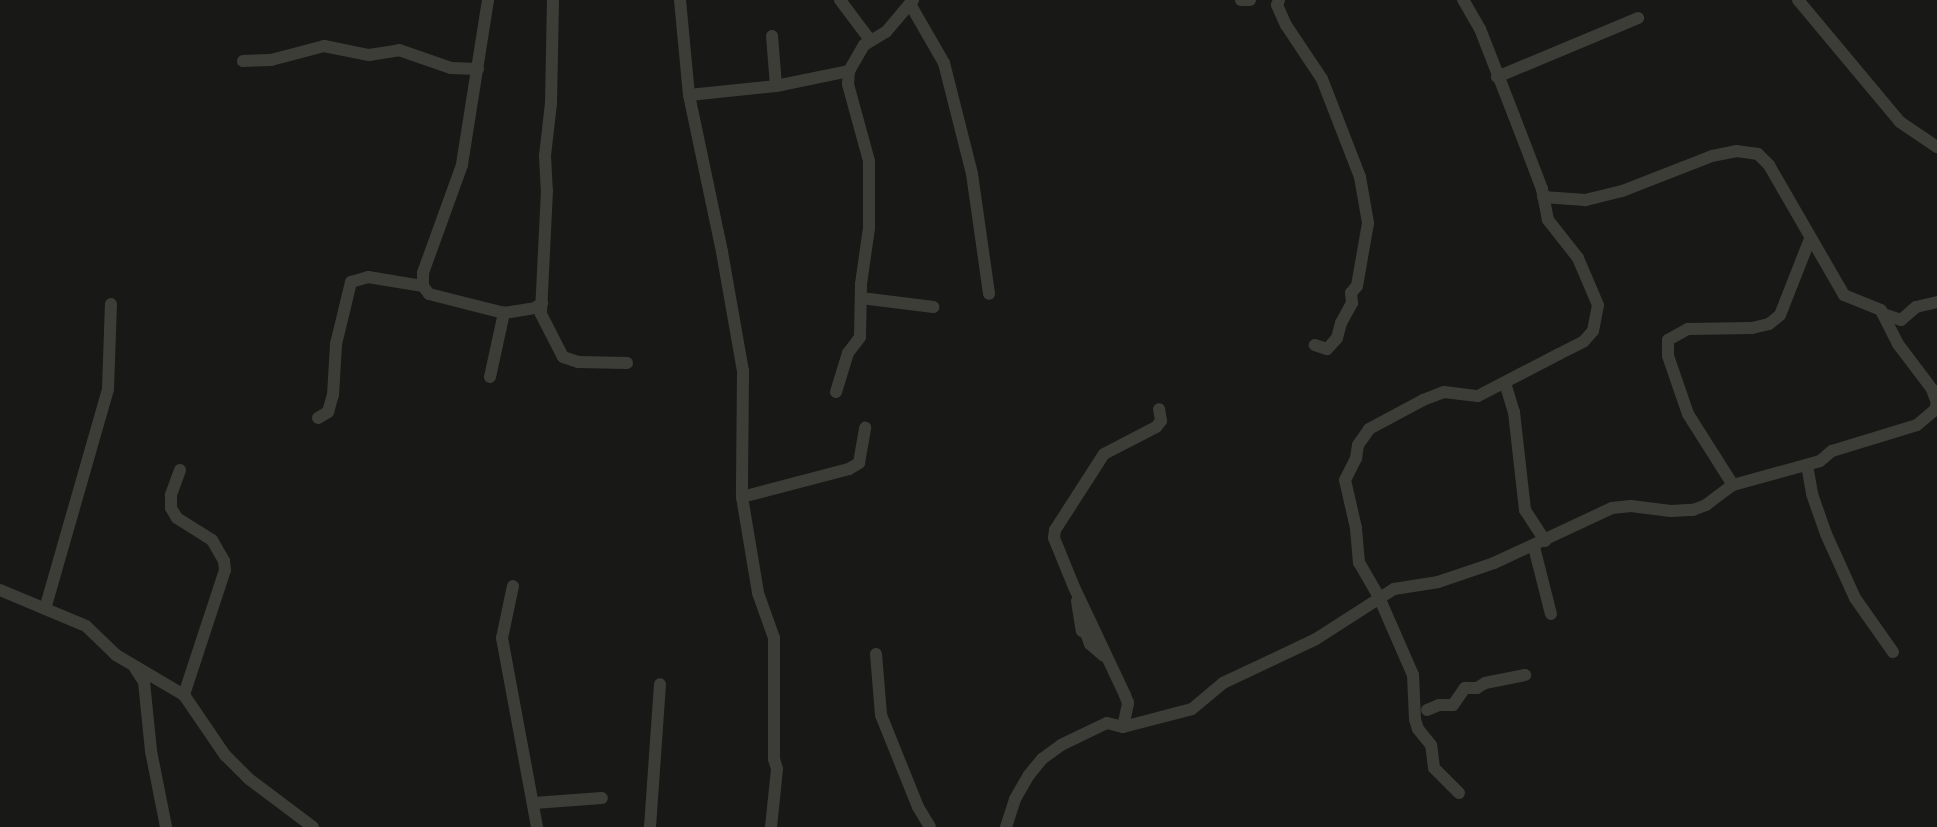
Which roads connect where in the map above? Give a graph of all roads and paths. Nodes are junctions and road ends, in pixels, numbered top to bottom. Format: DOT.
graph roads {
  1 [pos="488,0"];
  2 [pos="553,0"];
  3 [pos="680,0"];
  4 [pos="840,0"];
  5 [pos="1241,0"];
  6 [pos="1250,0"];
  7 [pos="1279,0"];
  8 [pos="1463,0"];
  9 [pos="1798,0"];
  10 [pos="912,2"];
  11 [pos="1638,18"];
  12 [pos="772,36"];
  13 [pos="870,40"];
  14 [pos="243,61"];
  15 [pos="478,69"];
  16 [pos="849,71"];
  17 [pos="1497,77"];
  18 [pos="776,86"];
  19 [pos="689,95"];
  20 [pos="1937,147"];
  21 [pos="1544,197"];
  22 [pos="1810,239"];
  23 [pos="423,286"];
  24 [pos="989,294"];
  25 [pos="861,298"];
  26 [pos="1937,302"];
  27 [pos="542,303"];
  28 [pos="111,304"];
  29 [pos="933,307"];
  30 [pos="505,313"];
  31 [pos="1883,314"];
  32 [pos="1315,345"];
  33 [pos="627,363"];
  34 [pos="490,377"];
  35 [pos="1505,383"];
  36 [pos="836,392"];
  37 [pos="1159,409"];
  38 [pos="1936,412"];
  39 [pos="318,418"];
  40 [pos="865,428"];
  41 [pos="1807,465"];
  42 [pos="180,470"];
  43 [pos="1733,485"];
  44 [pos="742,497"];
  45 [pos="1539,544"];
  46 [pos="513,586"];
  47 [pos="0,590"];
  48 [pos="1379,597"];
  49 [pos="45,609"];
  50 [pos="1551,614"];
  51 [pos="1893,652"];
  52 [pos="876,654"];
  53 [pos="135,667"];
  54 [pos="1525,675"];
  55 [pos="660,684"];
  56 [pos="1416,693"];
  57 [pos="184,695"];
  58 [pos="1123,727"];
  59 [pos="1459,793"];
  60 [pos="602,798"];
  61 [pos="534,803"];
  62 [pos="166,827"];
  63 [pos="313,827"];
  64 [pos="537,827"];
  65 [pos="650,827"];
  66 [pos="771,827"];
  67 [pos="930,827"];
  68 [pos="1006,827"];
  1 -- 15 [label="street"];
  2 -- 27 [label="street"];
  3 -- 19 [label="street"];
  4 -- 13 [label="street"];
  5 -- 6 [label="street"];
  7 -- 32 [label="street"];
  8 -- 17 [label="street"];
  9 -- 20 [label="street"];
  10 -- 13 [label="street"];
  10 -- 24 [label="street"];
  11 -- 17 [label="street"];
  12 -- 18 [label="street"];
  13 -- 16 [label="street"];
  14 -- 15 [label="street"];
  15 -- 23 [label="street"];
  16 -- 18 [label="street"];
  16 -- 25 [label="street"];
  17 -- 21 [label="street"];
  18 -- 19 [label="street"];
  19 -- 44 [label="street"];
  21 -- 22 [label="street"];
  21 -- 35 [label="street"];
  22 -- 31 [label="street"];
  22 -- 43 [label="street"];
  23 -- 30 [label="street"];
  23 -- 39 [label="street"];
  25 -- 29 [label="street"];
  25 -- 36 [label="street"];
  26 -- 31 [label="street"];
  27 -- 30 [label="street"];
  27 -- 33 [label="street"];
  28 -- 49 [label="street"];
  30 -- 34 [label="street"];
  31 -- 38 [label="street"];
  35 -- 45 [label="street"];
  35 -- 48 [label="street"];
  37 -- 58 [label="street"];
  38 -- 41 [label="street"];
  40 -- 44 [label="street"];
  41 -- 43 [label="street"];
  41 -- 51 [label="street"];
  42 -- 57 [label="street"];
  43 -- 45 [label="street"];
  44 -- 66 [label="street"];
  45 -- 48 [label="street"];
  45 -- 50 [label="street"];
  46 -- 61 [label="street"];
  47 -- 49 [label="street"];
  48 -- 56 [label="street"];
  48 -- 58 [label="street"];
  49 -- 53 [label="street"];
  52 -- 67 [label="street"];
  53 -- 57 [label="street"];
  53 -- 62 [label="street"];
  54 -- 56 [label="street"];
  55 -- 65 [label="street"];
  56 -- 59 [label="street"];
  57 -- 63 [label="street"];
  58 -- 68 [label="street"];
  60 -- 61 [label="street"];
  61 -- 64 [label="street"];
}
